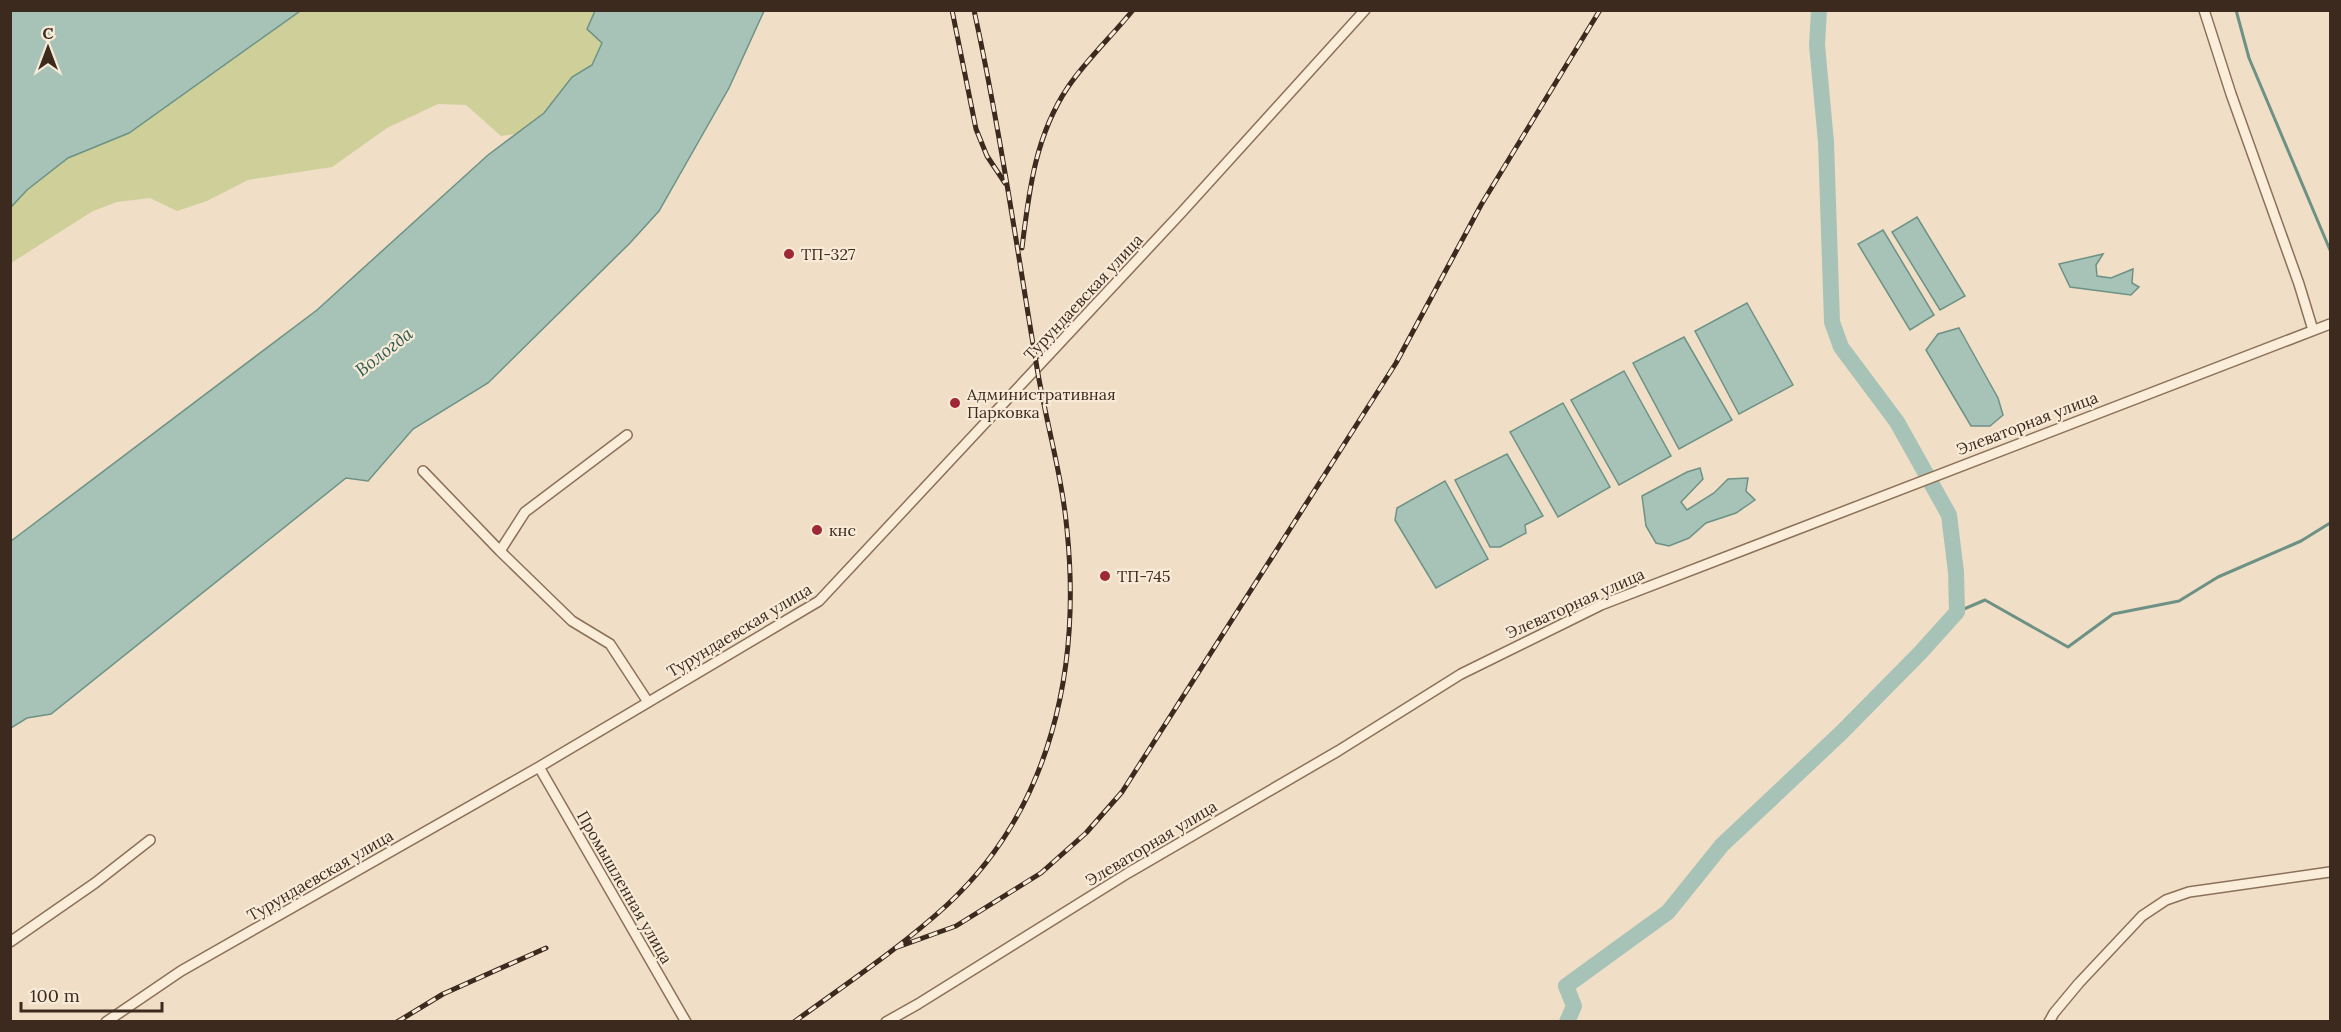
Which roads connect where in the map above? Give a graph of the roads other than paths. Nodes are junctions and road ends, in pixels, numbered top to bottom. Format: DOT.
graph roads {
  1 [pos="1365,10"];
  2 [pos="2204,10"];
  3 [pos="2331,324"];
  4 [pos="2313,330"];
  5 [pos="627,435"];
  6 [pos="423,471"];
  7 [pos="500,551"];
  8 [pos="648,702"];
  9 [pos="539,767"];
  10 [pos="150,840"];
  11 [pos="2331,872"];
  12 [pos="10,942"];
  13 [pos="106,1022"];
  14 [pos="686,1022"];
  15 [pos="886,1022"];
  16 [pos="2049,1022"];
  1 -- 8 [label="street, Турундаевская улица"];
  2 -- 4 [label="street"];
  3 -- 4 [label="street, Элеваторная улица"];
  4 -- 15 [label="street, Элеваторная улица"];
  5 -- 7 [label="street"];
  6 -- 7 [label="street"];
  7 -- 8 [label="street"];
  8 -- 9 [label="street, Турундаевская улица"];
  9 -- 13 [label="street, Турундаевская улица"];
  9 -- 14 [label="street, Промышленная улица"];
  10 -- 12 [label="street"];
  11 -- 16 [label="street"];
}
